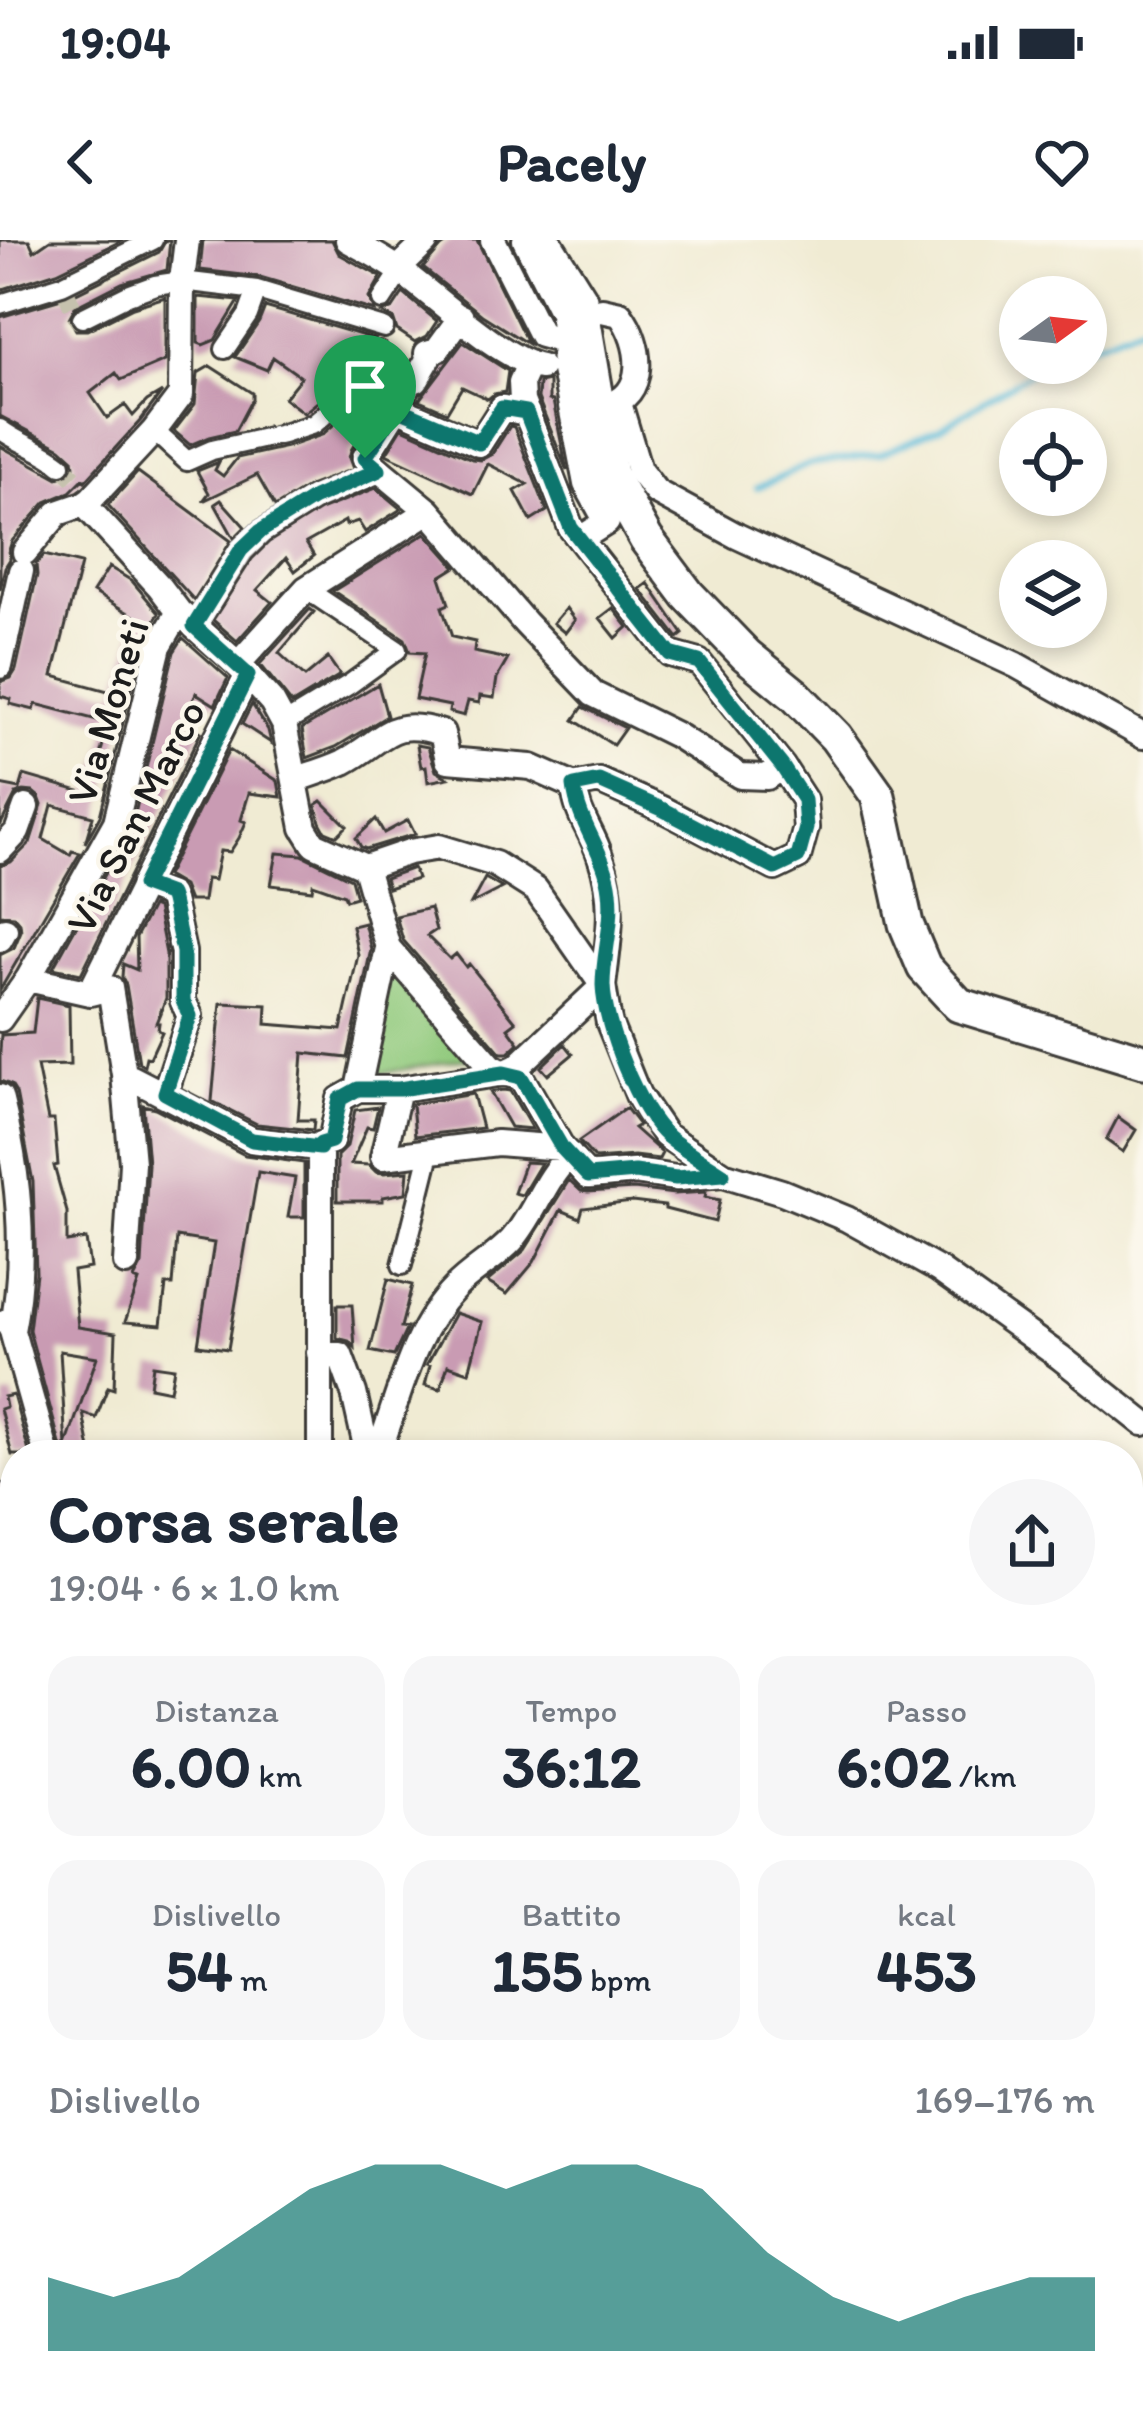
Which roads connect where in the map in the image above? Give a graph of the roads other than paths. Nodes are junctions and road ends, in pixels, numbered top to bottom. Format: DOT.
graph roads {
  1 [pos="153,240"];
  2 [pos="187,240"];
  3 [pos="348,240"];
  4 [pos="424,240"];
  5 [pos="493,240"];
  6 [pos="525,240"];
  7 [pos="543,240"];
  8 [pos="399,270"];
  9 [pos="182,281"];
  10 [pos="257,290"];
  11 [pos="382,300"];
  12 [pos="0,304"];
  13 [pos="461,317"];
  14 [pos="82,318"];
  15 [pos="531,318"];
  16 [pos="573,327"];
  17 [pos="384,328"];
  18 [pos="225,349"];
  19 [pos="502,350"];
  20 [pos="379,352"];
  21 [pos="529,364"];
  22 [pos="578,371"];
  23 [pos="608,406"];
  24 [pos="397,408"];
  25 [pos="526,412"];
  26 [pos="0,428"];
  27 [pos="154,431"];
  28 [pos="61,465"];
  29 [pos="379,470"];
  30 [pos="85,495"];
  31 [pos="428,511"];
  32 [pos="580,539"];
  33 [pos="307,589"];
  34 [pos="186,619"];
  35 [pos="0,666"];
  36 [pos="243,669"];
  37 [pos="284,724"];
  38 [pos="1143,736"];
  39 [pos="782,766"];
  40 [pos="297,779"];
  41 [pos="574,786"];
  42 [pos="26,807"];
  43 [pos="0,850"];
  44 [pos="365,867"];
  45 [pos="143,885"];
  46 [pos="388,948"];
  47 [pos="28,979"];
  48 [pos="603,986"];
  49 [pos="90,993"];
  50 [pos="0,1019"];
  51 [pos="1143,1061"];
  52 [pos="504,1073"];
  53 [pos="124,1074"];
  54 [pos="358,1089"];
  55 [pos="399,1089"];
  56 [pos="165,1093"];
  57 [pos="0,1096"];
  58 [pos="320,1148"];
  59 [pos="431,1149"];
  60 [pos="566,1151"];
  61 [pos="723,1174"];
  62 [pos="126,1263"];
  63 [pos="402,1265"];
  64 [pos="6,1319"];
  65 [pos="319,1354"];
  66 [pos="1143,1423"];
  67 [pos="42,1440"];
  68 [pos="320,1440"];
  69 [pos="365,1440"];
  70 [pos="383,1440"];
  1 -- 12 [label="street"];
  2 -- 9 [label="street"];
  3 -- 8 [label="street"];
  4 -- 8 [label="street"];
  5 -- 15 [label="street"];
  6 -- 16 [label="street"];
  7 -- 16 [label="main road"];
  8 -- 11 [label="street"];
  8 -- 13 [label="street"];
  9 -- 10 [label="street"];
  9 -- 14 [label="street"];
  9 -- 27 [label="street"];
  10 -- 17 [label="street"];
  10 -- 18 [label="street"];
  13 -- 19 [label="street"];
  13 -- 24 [label="street"];
  15 -- 16 [label="street"];
  15 -- 19 [label="street"];
  16 -- 22 [label="main road"];
  16 -- 23 [label="street"];
  19 -- 21 [label="street"];
  20 -- 27 [label="street"];
  21 -- 22 [label="street"];
  21 -- 25 [label="street"];
  22 -- 23 [label="main road"];
  22 -- 32 [label="street"];
  23 -- 38 [label="street"];
  23 -- 51 [label="main road"];
  24 -- 25 [label="street"];
  24 -- 29 [label="street"];
  25 -- 32 [label="street"];
  26 -- 28 [label="street"];
  27 -- 30 [label="street"];
  29 -- 31 [label="street"];
  29 -- 34 [label="street"];
  30 -- 34 [label="street"];
  30 -- 35 [label="street"];
  31 -- 33 [label="street, Via San Marco"];
  31 -- 39 [label="street"];
  32 -- 39 [label="street"];
  33 -- 36 [label="street, Via San Marco"];
  33 -- 37 [label="street"];
  34 -- 36 [label="street"];
  34 -- 47 [label="street, Via Moneti"];
  36 -- 37 [label="street"];
  36 -- 45 [label="street, Via San Marco"];
  37 -- 40 [label="street"];
  39 -- 41 [label="street"];
  40 -- 41 [label="street"];
  40 -- 44 [label="street"];
  41 -- 48 [label="street"];
  42 -- 43 [label="street"];
  44 -- 46 [label="street"];
  44 -- 48 [label="street"];
  45 -- 49 [label="street, Via San Marco"];
  45 -- 56 [label="street"];
  46 -- 52 [label="street"];
  46 -- 54 [label="street"];
  47 -- 49 [label="street"];
  47 -- 50 [label="street, Via Moneti"];
  48 -- 52 [label="street"];
  48 -- 61 [label="street"];
  49 -- 53 [label="street"];
  52 -- 55 [label="street"];
  52 -- 60 [label="street"];
  53 -- 56 [label="street"];
  53 -- 62 [label="street"];
  54 -- 55 [label="street"];
  54 -- 58 [label="street"];
  55 -- 59 [label="street"];
  56 -- 58 [label="street"];
  57 -- 64 [label="street"];
  58 -- 65 [label="street"];
  59 -- 60 [label="street"];
  59 -- 63 [label="street"];
  60 -- 61 [label="street"];
  60 -- 70 [label="street"];
  61 -- 66 [label="street"];
  64 -- 67 [label="street"];
  65 -- 68 [label="street"];
  65 -- 69 [label="street"];
}
